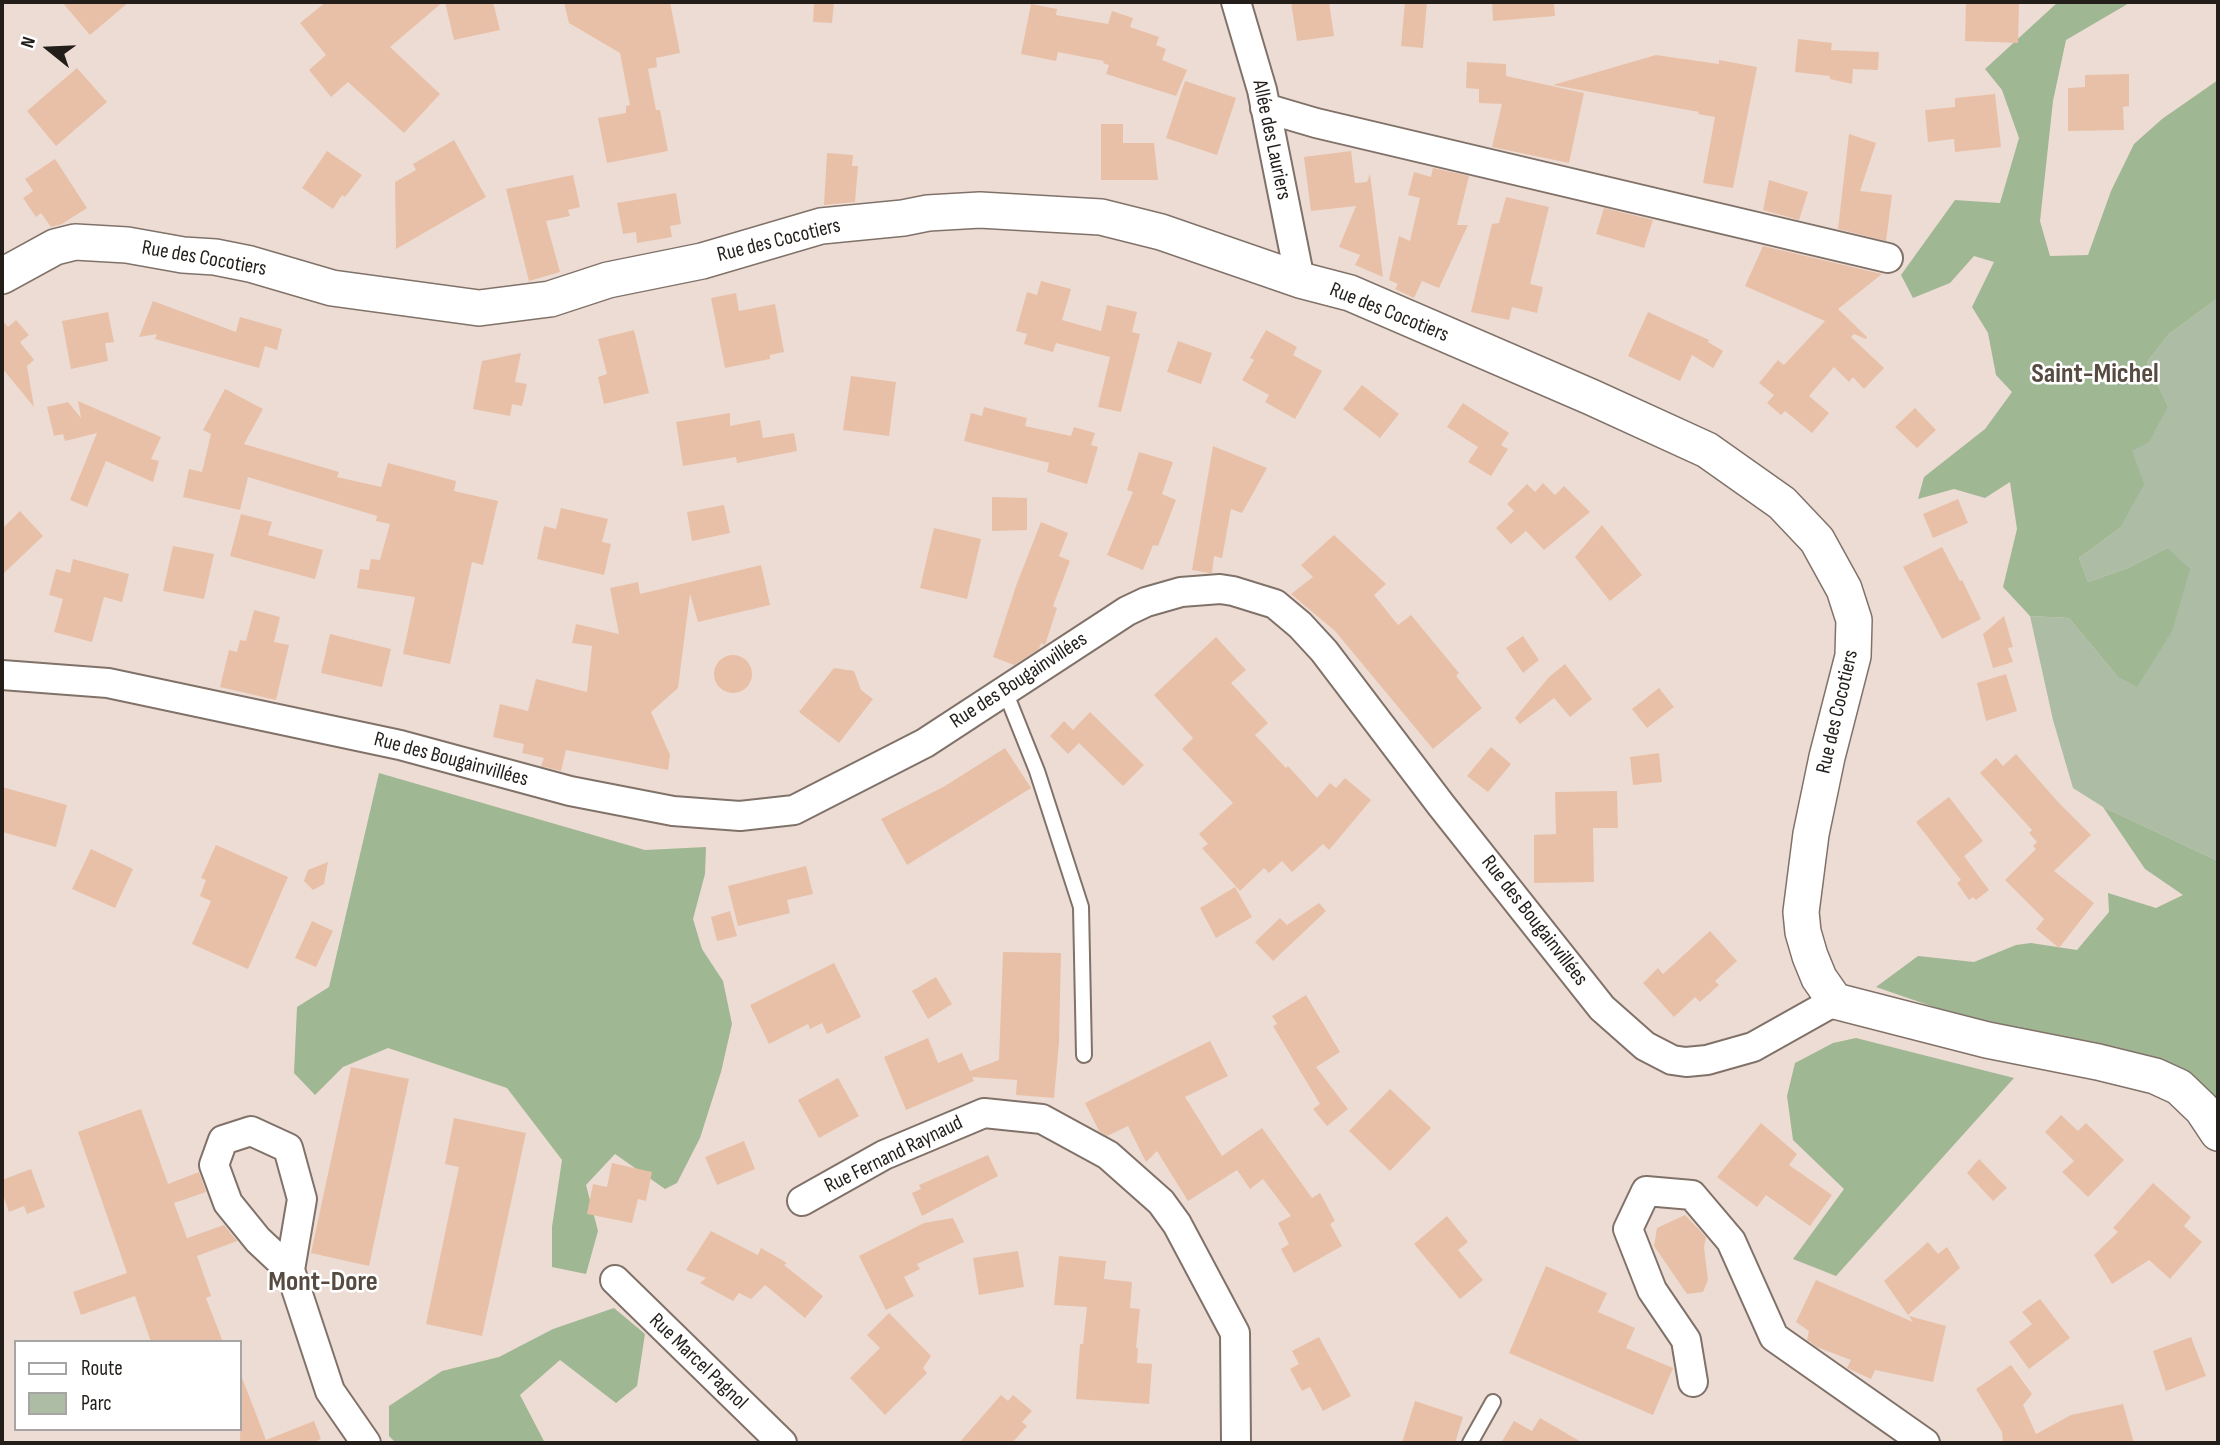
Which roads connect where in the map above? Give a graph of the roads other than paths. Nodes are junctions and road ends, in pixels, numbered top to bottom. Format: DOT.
graph roads {
  1 [pos="1236,2"];
  2 [pos="1265,108"];
  3 [pos="1888,258"];
  4 [pos="2,276"];
  5 [pos="1300,280"];
  6 [pos="2,676"];
  7 [pos="1005,691"];
  8 [pos="1835,1001"];
  9 [pos="1084,1055"];
  10 [pos="2218,1133"];
  11 [pos="802,1200"];
  12 [pos="290,1270"];
  13 [pos="615,1280"];
  14 [pos="1693,1382"];
  15 [pos="1493,1402"];
  16 [pos="366,1443"];
  17 [pos="782,1443"];
  18 [pos="1236,1443"];
  19 [pos="1470,1443"];
  20 [pos="1925,1443"];
  1 -- 2 [label="street, Allée des Lauriers"];
  2 -- 3 [label="street"];
  2 -- 5 [label="street, Allée des Lauriers"];
  4 -- 5 [label="street, Rue des Cocotiers"];
  5 -- 8 [label="street, Rue des Cocotiers"];
  6 -- 7 [label="street, Rue des Bougainvillées"];
  7 -- 8 [label="street, Rue des Bougainvillées"];
  7 -- 9 [label="lane"];
  8 -- 10 [label="street"];
  11 -- 18 [label="street, Rue Fernand Raynaud"];
  12 -- 12 [label="street"];
  12 -- 16 [label="street"];
  13 -- 17 [label="street, Rue Marcel Pagnol"];
  14 -- 20 [label="street"];
  15 -- 19 [label="lane"];
}
